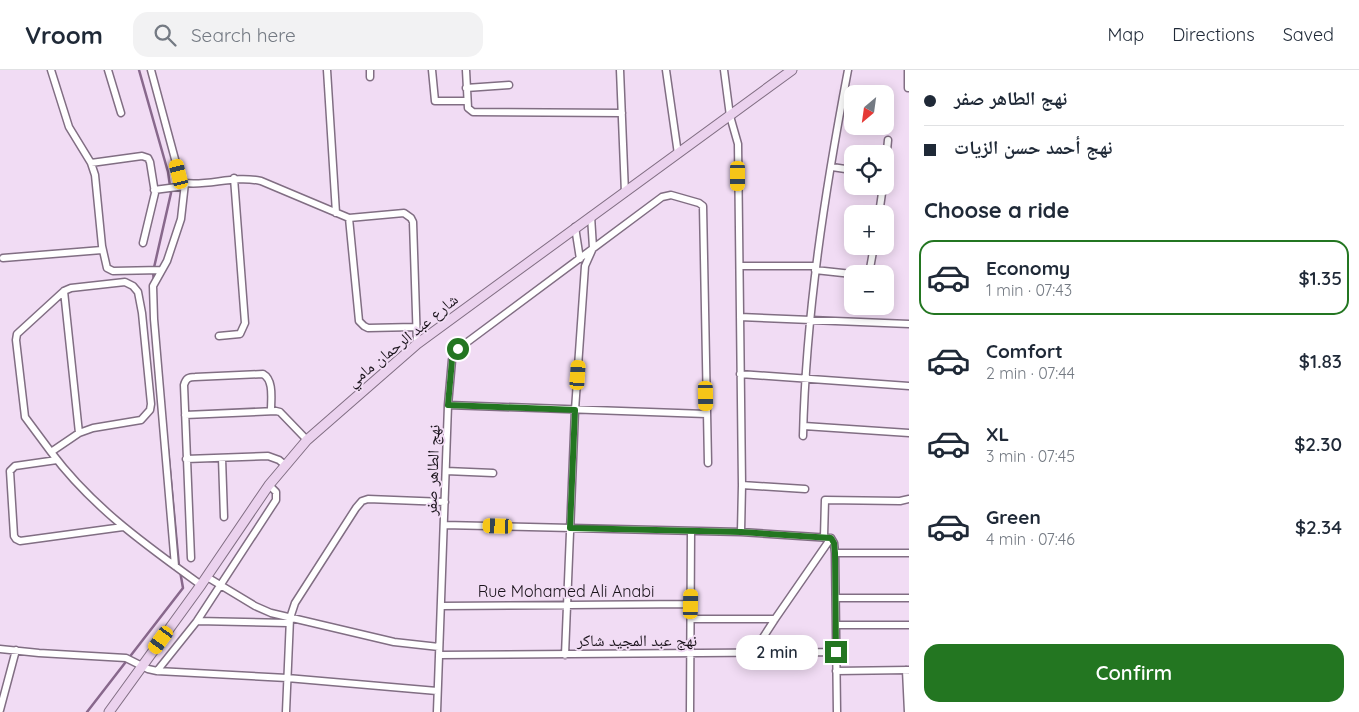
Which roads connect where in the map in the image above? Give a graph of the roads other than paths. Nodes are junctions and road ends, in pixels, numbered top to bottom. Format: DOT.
graph roads {
  1 [pos="51,70"];
  2 [pos="108,70"];
  3 [pos="151,70"];
  4 [pos="327,70"];
  5 [pos="432,70"];
  6 [pos="466,70"];
  7 [pos="620,70"];
  8 [pos="666,70"];
  9 [pos="724,70"];
  10 [pos="792,70"];
  11 [pos="848,70"];
  12 [pos="908,70"];
  13 [pos="509,85"];
  14 [pos="466,88"];
  15 [pos="908,88"];
  16 [pos="467,101"];
  17 [pos="121,113"];
  18 [pos="622,113"];
  19 [pos="730,116"];
  20 [pos="888,140"];
  21 [pos="888,145"];
  22 [pos="678,154"];
  23 [pos="91,163"];
  24 [pos="832,167"];
  25 [pos="844,169"];
  26 [pos="234,178"];
  27 [pos="185,185"];
  28 [pos="154,190"];
  29 [pos="625,193"];
  30 [pos="336,213"];
  31 [pos="590,216"];
  32 [pos="349,218"];
  33 [pos="575,227"];
  34 [pos="143,244"];
  35 [pos="593,248"];
  36 [pos="102,250"];
  37 [pos="579,257"];
  38 [pos="3,258"];
  39 [pos="585,266"];
  40 [pos="740,266"];
  41 [pos="815,268"];
  42 [pos="161,270"];
  43 [pos="844,273"];
  44 [pos="64,291"];
  45 [pos="740,317"];
  46 [pos="810,321"];
  47 [pos="909,324"];
  48 [pos="415,326"];
  49 [pos="218,336"];
  50 [pos="417,344"];
  51 [pos="740,374"];
  52 [pos="806,379"];
  53 [pos="909,386"];
  54 [pos="448,405"];
  55 [pos="271,410"];
  56 [pos="575,410"];
  57 [pos="706,414"];
  58 [pos="185,415"];
  59 [pos="804,426"];
  60 [pos="79,433"];
  61 [pos="909,433"];
  62 [pos="803,436"];
  63 [pos="307,440"];
  64 [pos="51,452"];
  65 [pos="222,458"];
  66 [pos="186,459"];
  67 [pos="57,460"];
  68 [pos="708,463"];
  69 [pos="284,465"];
  70 [pos="446,471"];
  71 [pos="493,473"];
  72 [pos="269,485"];
  73 [pos="742,485"];
  74 [pos="805,489"];
  75 [pos="909,499"];
  76 [pos="445,502"];
  77 [pos="224,517"];
  78 [pos="444,525"];
  79 [pos="123,528"];
  80 [pos="570,528"];
  81 [pos="692,531"];
  82 [pos="741,532"];
  83 [pos="828,538"];
  84 [pos="835,553"];
  85 [pos="909,553"];
  86 [pos="191,558"];
  87 [pos="175,566"];
  88 [pos="207,577"];
  89 [pos="201,585"];
  90 [pos="221,585"];
  91 [pos="836,598"];
  92 [pos="909,598"];
  93 [pos="691,604"];
  94 [pos="567,605"];
  95 [pos="441,606"];
  96 [pos="691,619"];
  97 [pos="775,619"];
  98 [pos="289,620"];
  99 [pos="197,621"];
  100 [pos="836,625"];
  101 [pos="909,625"];
  102 [pos="439,647"];
  103 [pos="0,649"];
  104 [pos="16,650"];
  105 [pos="836,652"];
  106 [pos="564,654"];
  107 [pos="691,654"];
  108 [pos="753,654"];
  109 [pos="439,655"];
  110 [pos="142,666"];
  111 [pos="907,670"];
  112 [pos="157,671"];
  113 [pos="836,672"];
  114 [pos="287,678"];
  115 [pos="437,691"];
  116 [pos="0,710"];
  117 [pos="437,710"];
  118 [pos="109,712"];
  119 [pos="286,712"];
  120 [pos="690,712"];
  121 [pos="837,712"];
  122 [pos="908,712"];
  1 -- 23 [label="street"];
  2 -- 17 [label="street"];
  3 -- 27 [label="street"];
  4 -- 30 [label="street"];
  5 -- 16 [label="street"];
  6 -- 14 [label="street"];
  7 -- 18 [label="street"];
  8 -- 22 [label="street"];
  9 -- 19 [label="street"];
  10 -- 19 [label="street, شارع عبد الرحمان مامي"];
  11 -- 24 [label="street"];
  12 -- 15 [label="street"];
  13 -- 14 [label="street"];
  14 -- 16 [label="street"];
  16 -- 18 [label="street"];
  18 -- 29 [label="street"];
  19 -- 22 [label="street, شارع عبد الرحمان مامي"];
  19 -- 40 [label="street"];
  20 -- 21 [label="street"];
  22 -- 29 [label="street, شارع عبد الرحمان مامي"];
  23 -- 28 [label="street"];
  23 -- 36 [label="street"];
  24 -- 25 [label="street"];
  24 -- 41 [label="street"];
  26 -- 27 [label="street"];
  26 -- 30 [label="street"];
  26 -- 49 [label="street"];
  27 -- 28 [label="street"];
  27 -- 42 [label="street"];
  28 -- 34 [label="street"];
  29 -- 31 [label="street, شارع عبد الرحمان مامي"];
  30 -- 32 [label="street"];
  31 -- 33 [label="street, شارع عبد الرحمان مامي"];
  31 -- 35 [label="street"];
  32 -- 48 [label="street"];
  32 -- 48 [label="street"];
  33 -- 37 [label="street"];
  33 -- 50 [label="street, شارع عبد الرحمان مامي"];
  35 -- 37 [label="street, نهج الطاهر صفر"];
  35 -- 39 [label="street"];
  35 -- 57 [label="street, نهج الطاهر صفر"];
  36 -- 38 [label="street"];
  36 -- 42 [label="street"];
  37 -- 39 [label="street"];
  37 -- 54 [label="street, نهج الطاهر صفر"];
  39 -- 56 [label="street"];
  40 -- 41 [label="street"];
  40 -- 45 [label="street"];
  41 -- 43 [label="street"];
  41 -- 46 [label="street"];
  42 -- 87 [label="street"];
  44 -- 60 [label="street"];
  44 -- 60 [label="street"];
  44 -- 64 [label="street"];
  45 -- 46 [label="street"];
  45 -- 51 [label="street"];
  46 -- 47 [label="street"];
  46 -- 52 [label="street"];
  48 -- 50 [label="street"];
  50 -- 63 [label="street, شارع عبد الرحمان مامي"];
  51 -- 52 [label="street"];
  51 -- 73 [label="street"];
  52 -- 53 [label="street"];
  52 -- 59 [label="street"];
  54 -- 56 [label="street"];
  54 -- 70 [label="street, نهج الطاهر صفر"];
  55 -- 58 [label="street"];
  55 -- 58 [label="street"];
  55 -- 63 [label="street"];
  56 -- 57 [label="street"];
  56 -- 80 [label="street"];
  57 -- 68 [label="street"];
  58 -- 66 [label="street"];
  59 -- 61 [label="street"];
  59 -- 62 [label="street"];
  60 -- 64 [label="street"];
  63 -- 69 [label="street, شارع عبد الرحمان مامي"];
  64 -- 67 [label="street"];
  65 -- 66 [label="street"];
  65 -- 69 [label="street"];
  65 -- 77 [label="street"];
  66 -- 86 [label="street"];
  67 -- 79 [label="street"];
  67 -- 79 [label="street"];
  69 -- 72 [label="street, شارع عبد الرحمان مامي"];
  70 -- 71 [label="street"];
  70 -- 76 [label="street, نهج الطاهر صفر"];
  72 -- 88 [label="street, شارع عبد الرحمان مامي"];
  72 -- 90 [label="street"];
  73 -- 74 [label="street"];
  73 -- 82 [label="street"];
  75 -- 83 [label="street"];
  76 -- 78 [label="street, نهج الطاهر صفر"];
  76 -- 98 [label="street"];
  78 -- 80 [label="street"];
  78 -- 95 [label="street, نهج الطاهر صفر"];
  79 -- 87 [label="street"];
  80 -- 81 [label="street"];
  80 -- 94 [label="street"];
  81 -- 82 [label="street"];
  81 -- 93 [label="street"];
  82 -- 83 [label="street"];
  83 -- 84 [label="street"];
  83 -- 97 [label="street"];
  84 -- 85 [label="street"];
  84 -- 91 [label="street"];
  87 -- 89 [label="street"];
  88 -- 89 [label="street, شارع عبد الرحمان مامي"];
  88 -- 90 [label="street"];
  89 -- 110 [label="street, شارع عبد الرحمان مامي"];
  90 -- 98 [label="street"];
  90 -- 99 [label="street"];
  91 -- 92 [label="street"];
  91 -- 100 [label="street"];
  93 -- 94 [label="street, Rue Mohamed Ali Anabi"];
  93 -- 96 [label="street"];
  94 -- 95 [label="street, Rue Mohamed Ali Anabi"];
  94 -- 106 [label="street"];
  95 -- 102 [label="street, نهج الطاهر صفر"];
  96 -- 97 [label="street"];
  96 -- 107 [label="street"];
  97 -- 108 [label="street"];
  98 -- 99 [label="street"];
  98 -- 102 [label="street"];
  98 -- 114 [label="street"];
  99 -- 112 [label="street"];
  100 -- 101 [label="street"];
  100 -- 105 [label="street"];
  102 -- 109 [label="street, نهج الطاهر صفر"];
  103 -- 104 [label="street"];
  104 -- 110 [label="street"];
  104 -- 116 [label="street"];
  105 -- 108 [label="street, نهج عبد المجيد شاكر"];
  105 -- 113 [label="street"];
  106 -- 107 [label="street, نهج عبد المجيد شاكر"];
  106 -- 109 [label="street, نهج عبد المجيد شاكر"];
  107 -- 108 [label="street, نهج عبد المجيد شاكر"];
  107 -- 120 [label="street"];
  109 -- 115 [label="street, نهج الطاهر صفر"];
  110 -- 112 [label="street"];
  110 -- 118 [label="street, شارع عبد الرحمان مامي"];
  111 -- 113 [label="street"];
  111 -- 122 [label="street"];
  112 -- 114 [label="street"];
  113 -- 121 [label="street"];
  114 -- 115 [label="street"];
  114 -- 119 [label="street"];
  115 -- 117 [label="street, نهج الطاهر صفر"];
}
